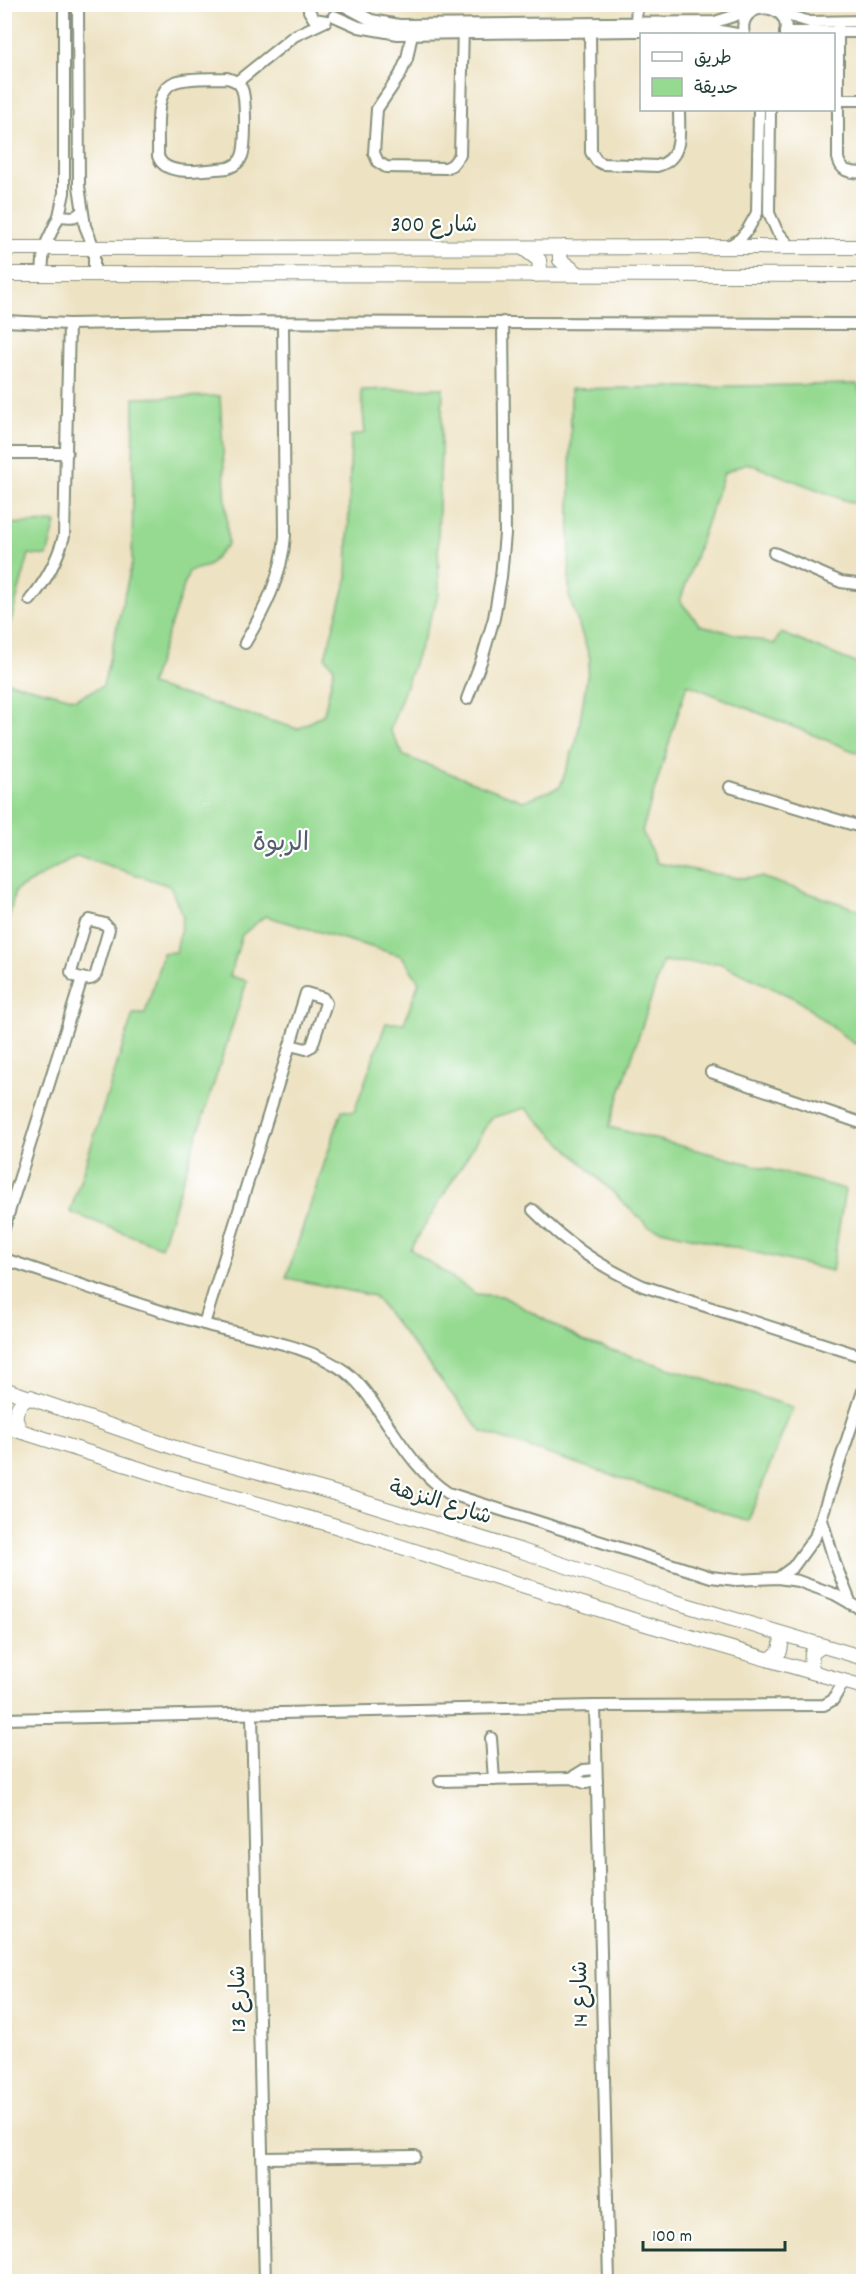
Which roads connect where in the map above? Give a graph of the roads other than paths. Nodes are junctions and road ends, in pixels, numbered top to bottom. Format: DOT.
graph roads {
  1 [pos="64,4"];
  2 [pos="78,4"];
  3 [pos="336,4"];
  4 [pos="341,4"];
  5 [pos="637,4"];
  6 [pos="309,5"];
  7 [pos="753,8"];
  8 [pos="778,9"];
  9 [pos="329,19"];
  10 [pos="864,21"];
  11 [pos="636,22"];
  12 [pos="78,26"];
  13 [pos="64,27"];
  14 [pos="590,27"];
  15 [pos="838,27"];
  16 [pos="463,28"];
  17 [pos="412,29"];
  18 [pos="681,29"];
  19 [pos="864,32"];
  20 [pos="732,33"];
  21 [pos="744,33"];
  22 [pos="785,33"];
  23 [pos="294,36"];
  24 [pos="237,82"];
  25 [pos="838,100"];
  26 [pos="864,100"];
  27 [pos="679,111"];
  28 [pos="759,111"];
  29 [pos="770,111"];
  30 [pos="864,172"];
  31 [pos="82,212"];
  32 [pos="59,216"];
  33 [pos="753,221"];
  34 [pos="772,222"];
  35 [pos="729,246"];
  36 [pos="790,246"];
  37 [pos="565,247"];
  38 [pos="864,247"];
  39 [pos="4,248"];
  40 [pos="44,248"];
  41 [pos="94,248"];
  42 [pos="523,248"];
  43 [pos="42,273"];
  44 [pos="94,273"];
  45 [pos="4,274"];
  46 [pos="534,274"];
  47 [pos="580,275"];
  48 [pos="864,275"];
  49 [pos="4,321"];
  50 [pos="503,322"];
  51 [pos="283,323"];
  52 [pos="69,324"];
  53 [pos="864,324"];
  54 [pos="4,453"];
  55 [pos="67,453"];
  56 [pos="774,553"];
  57 [pos="864,585"];
  58 [pos="30,600"];
  59 [pos="245,643"];
  60 [pos="467,699"];
  61 [pos="730,787"];
  62 [pos="864,828"];
  63 [pos="82,978"];
  64 [pos="290,1045"];
  65 [pos="711,1072"];
  66 [pos="864,1124"];
  67 [pos="533,1210"];
  68 [pos="4,1228"];
  69 [pos="4,1259"];
  70 [pos="204,1324"];
  71 [pos="864,1357"];
  72 [pos="864,1388"];
  73 [pos="4,1389"];
  74 [pos="31,1397"];
  75 [pos="864,1414"];
  76 [pos="854,1420"];
  77 [pos="4,1426"];
  78 [pos="22,1432"];
  79 [pos="822,1520"];
  80 [pos="778,1578"];
  81 [pos="851,1604"];
  82 [pos="864,1611"];
  83 [pos="779,1633"];
  84 [pos="822,1646"];
  85 [pos="864,1658"];
  86 [pos="771,1659"];
  87 [pos="814,1672"];
  88 [pos="844,1681"];
  89 [pos="864,1687"];
  90 [pos="595,1706"];
  91 [pos="252,1715"];
  92 [pos="4,1719"];
  93 [pos="491,1738"];
  94 [pos="597,1775"];
  95 [pos="494,1780"];
  96 [pos="440,1781"];
  97 [pos="415,2156"];
  98 [pos="263,2158"];
  99 [pos="265,2282"];
  100 [pos="609,2282"];
  1 -- 13 [label="street"];
  2 -- 12 [label="street"];
  3 -- 9 [label="street"];
  4 -- 17 [label="street"];
  5 -- 11 [label="street"];
  6 -- 9 [label="street"];
  6 -- 23 [label="street"];
  7 -- 8 [label="street"];
  7 -- 18 [label="street"];
  7 -- 21 [label="street"];
  8 -- 15 [label="street"];
  8 -- 22 [label="street"];
  9 -- 17 [label="street"];
  9 -- 23 [label="street"];
  10 -- 15 [label="street"];
  11 -- 14 [label="street"];
  11 -- 18 [label="street"];
  12 -- 13 [label="street"];
  12 -- 31 [label="street"];
  13 -- 32 [label="street"];
  14 -- 16 [label="street"];
  14 -- 18 [label="street"];
  14 -- 27 [label="street"];
  15 -- 19 [label="street"];
  15 -- 22 [label="street"];
  15 -- 25 [label="street"];
  16 -- 17 [label="street"];
  16 -- 17 [label="street"];
  18 -- 20 [label="street"];
  23 -- 24 [label="street"];
  24 -- 24 [label="street"];
  25 -- 26 [label="street"];
  25 -- 30 [label="street"];
  28 -- 33 [label="street"];
  29 -- 34 [label="street"];
  31 -- 32 [label="street"];
  31 -- 41 [label="street"];
  32 -- 40 [label="street"];
  33 -- 34 [label="street"];
  33 -- 35 [label="street"];
  34 -- 36 [label="street"];
  35 -- 36 [label="main road, شارع 300"];
  35 -- 37 [label="main road, شارع 300"];
  36 -- 38 [label="main road, شارع 300"];
  37 -- 42 [label="main road, شارع 300"];
  37 -- 47 [label="main road"];
  39 -- 40 [label="main road, شارع 300"];
  40 -- 41 [label="main road, شارع 300"];
  40 -- 43 [label="street"];
  41 -- 42 [label="main road, شارع 300"];
  41 -- 44 [label="street"];
  42 -- 46 [label="main road"];
  43 -- 44 [label="main road"];
  43 -- 45 [label="main road"];
  44 -- 46 [label="main road"];
  46 -- 47 [label="main road"];
  47 -- 48 [label="main road"];
  49 -- 52 [label="street"];
  50 -- 51 [label="street"];
  50 -- 53 [label="street"];
  50 -- 60 [label="street"];
  51 -- 52 [label="street"];
  51 -- 59 [label="street"];
  52 -- 55 [label="street"];
  54 -- 55 [label="street"];
  55 -- 58 [label="street"];
  56 -- 57 [label="street"];
  61 -- 62 [label="street"];
  63 -- 63 [label="street"];
  63 -- 68 [label="street"];
  64 -- 64 [label="street"];
  64 -- 70 [label="street"];
  65 -- 66 [label="street"];
  67 -- 71 [label="street"];
  69 -- 70 [label="street"];
  70 -- 80 [label="street"];
  72 -- 76 [label="street"];
  73 -- 74 [label="main road, شارع النزهة"];
  74 -- 78 [label="main road"];
  74 -- 83 [label="main road, شارع النزهة"];
  75 -- 76 [label="street"];
  76 -- 79 [label="street"];
  77 -- 78 [label="main road"];
  78 -- 86 [label="main road"];
  79 -- 80 [label="street"];
  79 -- 81 [label="street"];
  80 -- 81 [label="street"];
  81 -- 82 [label="street"];
  83 -- 84 [label="main road, شارع النزهة"];
  83 -- 86 [label="main road"];
  84 -- 85 [label="main road, شارع النزهة"];
  84 -- 87 [label="main road"];
  86 -- 87 [label="main road"];
  87 -- 88 [label="main road"];
  88 -- 89 [label="main road"];
  88 -- 90 [label="street"];
  90 -- 91 [label="street"];
  90 -- 94 [label="street, شارع 14"];
  91 -- 92 [label="street"];
  91 -- 98 [label="street, شارع 13"];
  93 -- 95 [label="street"];
  94 -- 95 [label="street"];
  94 -- 100 [label="street, شارع 14"];
  95 -- 96 [label="street"];
  97 -- 98 [label="street"];
  98 -- 99 [label="street, شارع 13"];
}
